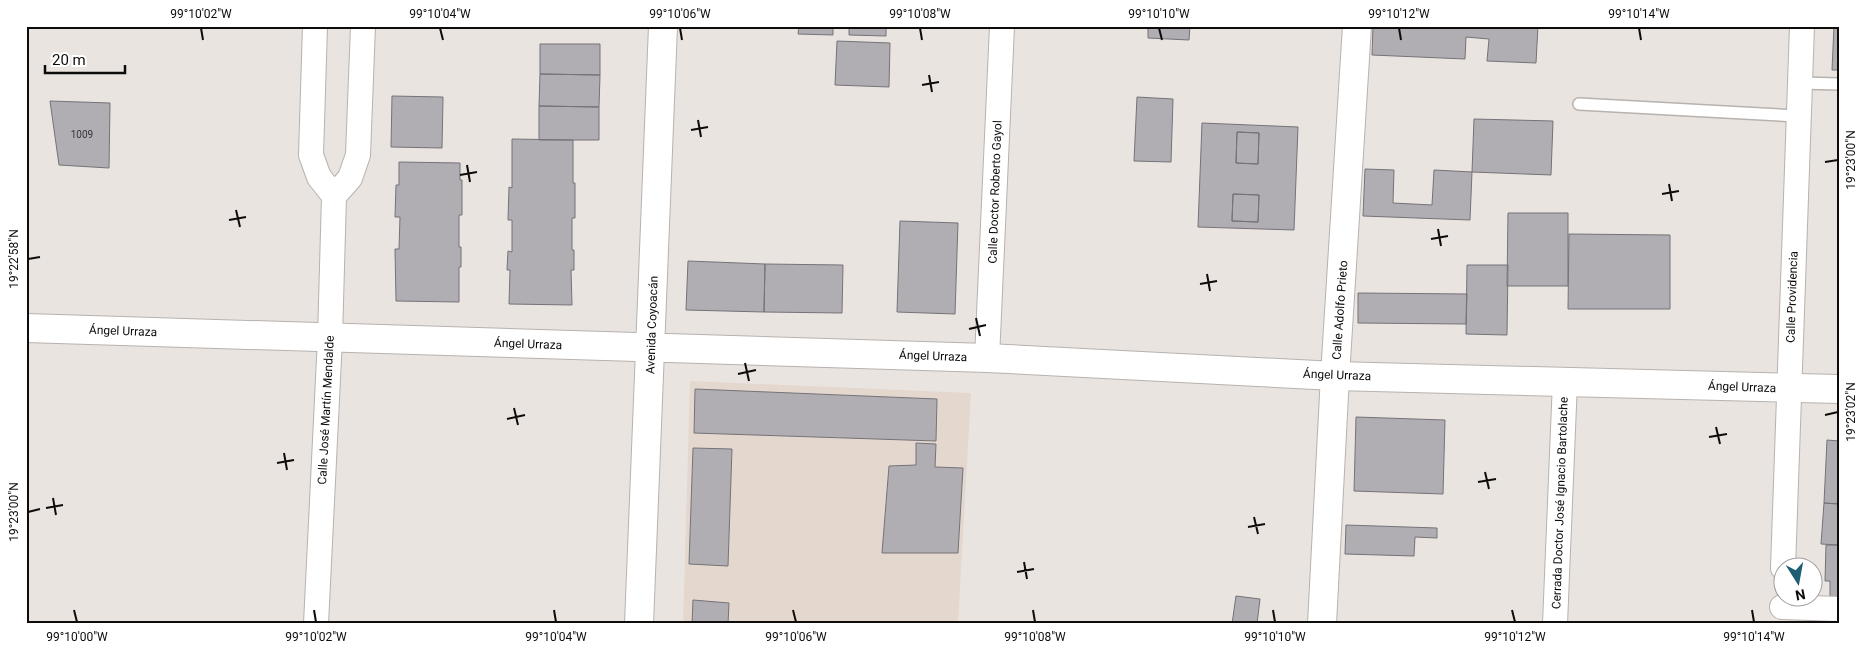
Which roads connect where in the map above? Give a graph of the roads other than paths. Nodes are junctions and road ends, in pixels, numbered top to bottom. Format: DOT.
graph roads {
  1 [pos="315,26"];
  2 [pos="363,26"];
  3 [pos="663,26"];
  4 [pos="1002,26"];
  5 [pos="1357,26"];
  6 [pos="1802,26"];
  7 [pos="1800,83"];
  8 [pos="1839,84"];
  9 [pos="1579,104"];
  10 [pos="1798,116"];
  11 [pos="334,196"];
  12 [pos="26,328"];
  13 [pos="330,338"];
  14 [pos="651,347"];
  15 [pos="988,358"];
  16 [pos="1336,376"];
  17 [pos="1565,381"];
  18 [pos="1789,388"];
  19 [pos="1839,388"];
  20 [pos="1783,558"];
  21 [pos="1801,608"];
  22 [pos="1839,610"];
  23 [pos="316,624"];
  24 [pos="639,624"];
  25 [pos="1322,624"];
  26 [pos="1555,624"];
  1 -- 11 [label="street"];
  2 -- 11 [label="street"];
  3 -- 14 [label="main road, Avenida Coyoacán"];
  4 -- 15 [label="street, Calle Doctor Roberto Gayol"];
  5 -- 16 [label="main road, Calle Adolfo Prieto"];
  6 -- 7 [label="street, Calle Providencia"];
  7 -- 8 [label="lane"];
  7 -- 10 [label="street, Calle Providencia"];
  9 -- 10 [label="lane"];
  10 -- 18 [label="street, Calle Providencia"];
  11 -- 13 [label="street, Calle José Martín Mendalde"];
  12 -- 13 [label="main road, Ángel Urraza"];
  13 -- 14 [label="main road, Ángel Urraza"];
  13 -- 23 [label="street, Calle José Martín Mendalde"];
  14 -- 15 [label="main road, Ángel Urraza"];
  14 -- 24 [label="main road, Avenida Coyoacán"];
  15 -- 16 [label="main road, Ángel Urraza"];
  16 -- 17 [label="main road, Ángel Urraza"];
  16 -- 25 [label="main road, Calle Adolfo Prieto"];
  17 -- 18 [label="main road, Ángel Urraza"];
  17 -- 26 [label="street, Cerrada Doctor José Ignacio Bartolache"];
  18 -- 19 [label="main road, Ángel Urraza"];
  18 -- 20 [label="street, Calle Providencia"];
  21 -- 22 [label="street"];
}
